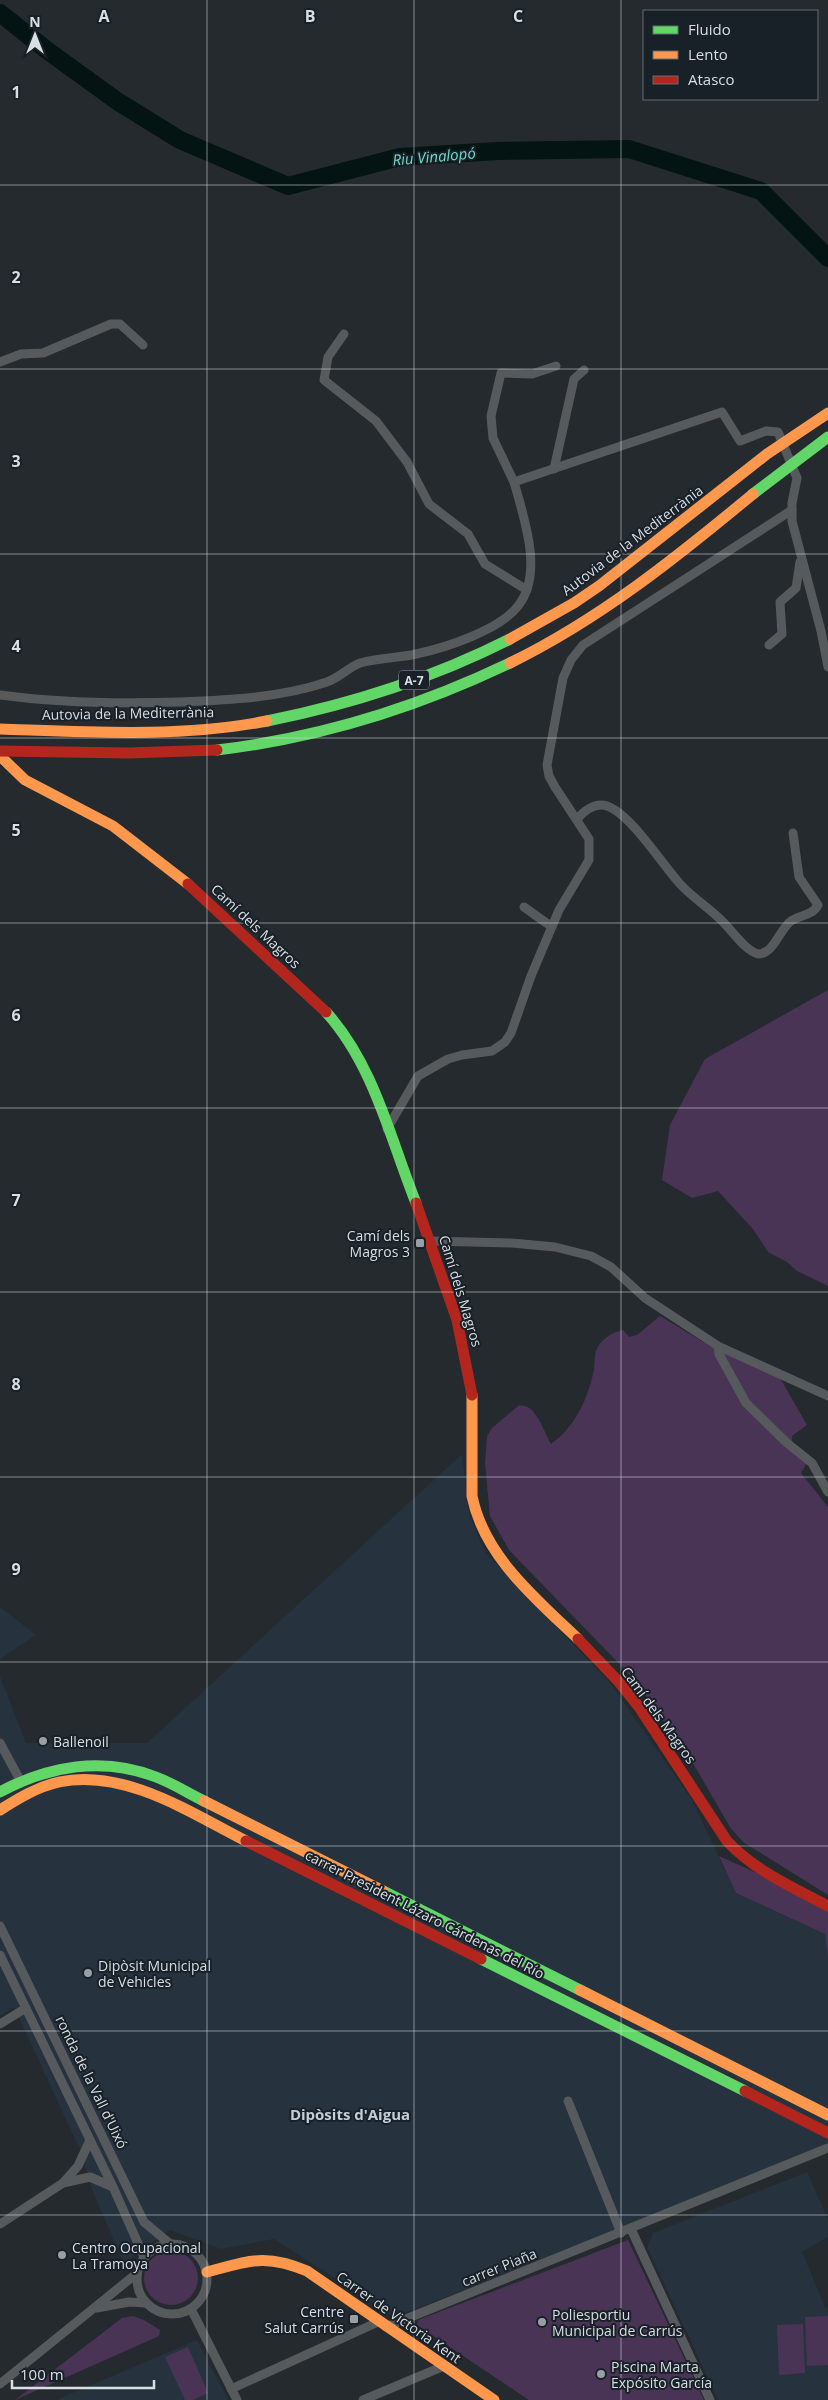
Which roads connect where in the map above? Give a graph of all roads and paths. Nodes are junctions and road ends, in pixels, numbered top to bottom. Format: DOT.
graph roads {
  1 [pos="344,334"];
  2 [pos="143,345"];
  3 [pos="0,362"];
  4 [pos="556,366"];
  5 [pos="584,370"];
  6 [pos="828,412"];
  7 [pos="828,437"];
  8 [pos="554,469"];
  9 [pos="514,482"];
  10 [pos="792,510"];
  11 [pos="800,556"];
  12 [pos="527,590"];
  13 [pos="768,645"];
  14 [pos="828,667"];
  15 [pos="0,695"];
  16 [pos="0,728"];
  17 [pos="0,751"];
  18 [pos="0,756"];
  19 [pos="577,819"];
  20 [pos="793,833"];
  21 [pos="524,907"];
  22 [pos="552,927"];
  23 [pos="387,1129"];
  24 [pos="430,1241"];
  25 [pos="718,1346"];
  26 [pos="828,1396"];
  27 [pos="828,1492"];
  28 [pos="0,1743"];
  29 [pos="20,1780"];
  30 [pos="0,1792"];
  31 [pos="0,1810"];
  32 [pos="828,1906"];
  33 [pos="0,1926"];
  34 [pos="0,1955"];
  35 [pos="26,2008"];
  36 [pos="0,2024"];
  37 [pos="568,2101"];
  38 [pos="828,2115"];
  39 [pos="828,2133"];
  40 [pos="90,2140"];
  41 [pos="828,2148"];
  42 [pos="63,2184"];
  43 [pos="113,2187"];
  44 [pos="0,2224"];
  45 [pos="631,2229"];
  46 [pos="621,2233"];
  47 [pos="169,2243"];
  48 [pos="144,2257"];
  49 [pos="207,2272"];
  50 [pos="136,2274"];
  51 [pos="146,2303"];
  52 [pos="94,2309"];
  53 [pos="191,2309"];
  54 [pos="382,2324"];
  55 [pos="444,2366"];
  56 [pos="0,2384"];
  57 [pos="231,2389"];
  58 [pos="237,2400"];
  59 [pos="363,2400"];
  60 [pos="494,2400"];
  61 [pos="710,2400"];
  1 -- 12 [label="street"];
  2 -- 3 [label="street"];
  4 -- 9 [label="street"];
  5 -- 8 [label="street"];
  6 -- 16 [label="main road, Autovia de la Mediterrània / A-7"];
  7 -- 17 [label="main road, A-7"];
  8 -- 9 [label="street"];
  8 -- 10 [label="street"];
  9 -- 12 [label="street"];
  10 -- 11 [label="street"];
  10 -- 19 [label="street"];
  11 -- 13 [label="street"];
  11 -- 14 [label="street"];
  12 -- 15 [label="street"];
  18 -- 23 [label="main road, Camí dels Magros"];
  19 -- 20 [label="street"];
  19 -- 22 [label="street"];
  21 -- 22 [label="street"];
  22 -- 23 [label="street"];
  23 -- 24 [label="main road, Camí dels Magros"];
  24 -- 25 [label="street"];
  24 -- 32 [label="main road, Camí dels Magros"];
  25 -- 26 [label="street"];
  25 -- 27 [label="street"];
  28 -- 29 [label="street"];
  29 -- 30 [label="main road, carrer President Lázaro Cárdenas del Río"];
  29 -- 38 [label="main road, carrer President Lázaro Cárdenas del Río"];
  31 -- 39 [label="main road, carrer President Lázaro Cárdenas del Río"];
  33 -- 47 [label="street, ronda de la Vall d'Uixó"];
  34 -- 35 [label="street, ronda de la Vall d'Uixó"];
  35 -- 36 [label="street"];
  35 -- 40 [label="street, ronda de la Vall d'Uixó"];
  37 -- 46 [label="street"];
  40 -- 42 [label="street"];
  40 -- 43 [label="street, ronda de la Vall d'Uixó"];
  41 -- 45 [label="street, carrer Piaña"];
  42 -- 43 [label="street"];
  42 -- 44 [label="street"];
  43 -- 48 [label="street, ronda de la Vall d'Uixó"];
  45 -- 46 [label="street, carrer Piaña"];
  45 -- 61 [label="street"];
  46 -- 54 [label="street, carrer Piaña"];
  47 -- 48 [label="street"];
  47 -- 49 [label="street"];
  48 -- 50 [label="street"];
  49 -- 53 [label="street"];
  49 -- 54 [label="main road, Carrer de Victoria Kent"];
  50 -- 51 [label="street"];
  50 -- 52 [label="street"];
  51 -- 52 [label="street"];
  51 -- 53 [label="street"];
  52 -- 56 [label="street"];
  53 -- 57 [label="street"];
  54 -- 55 [label="main road, Carrer de Victoria Kent"];
  54 -- 57 [label="street, carrer Piaña"];
  55 -- 59 [label="street"];
  55 -- 60 [label="main road, Carrer de Victoria Kent"];
  57 -- 58 [label="street"];
}
